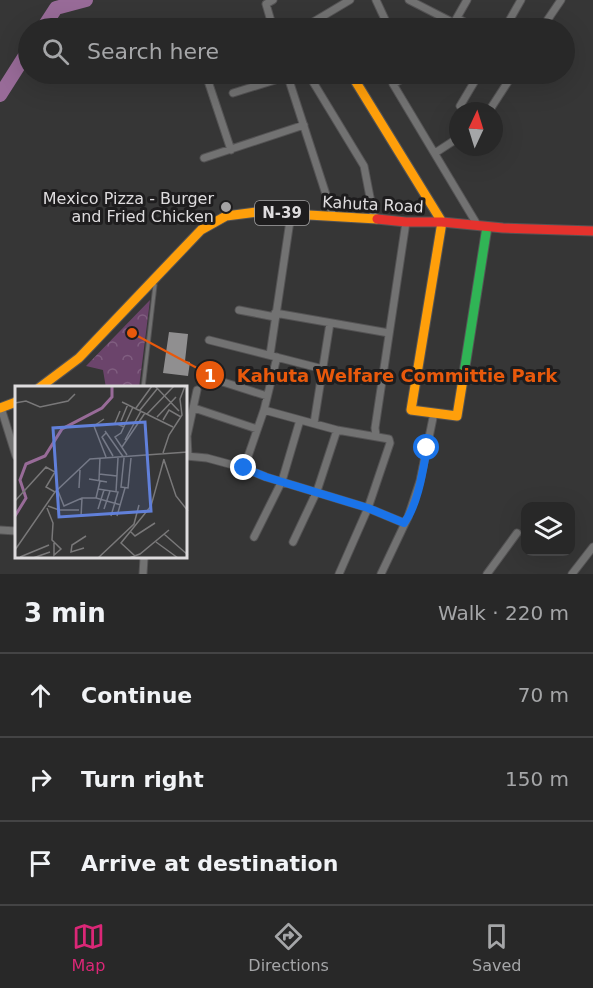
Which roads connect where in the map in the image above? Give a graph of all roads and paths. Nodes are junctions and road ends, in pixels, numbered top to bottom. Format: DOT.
graph roads {
  1 [pos="273,0"];
  2 [pos="350,0"];
  3 [pos="376,0"];
  4 [pos="409,0"];
  5 [pos="467,0"];
  6 [pos="521,0"];
  7 [pos="561,0"];
  8 [pos="270,18"];
  9 [pos="320,18"];
  10 [pos="384,18"];
  11 [pos="444,18"];
  12 [pos="457,18"];
  13 [pos="511,18"];
  14 [pos="549,18"];
  15 [pos="209,84"];
  16 [pos="260,84"];
  17 [pos="291,84"];
  18 [pos="313,84"];
  19 [pos="357,84"];
  20 [pos="393,84"];
  21 [pos="473,84"];
  22 [pos="507,84"];
  23 [pos="233,93"];
  24 [pos="462,102"];
  25 [pos="495,102"];
  26 [pos="304,125"];
  27 [pos="449,144"];
  28 [pos="231,150"];
  29 [pos="435,153"];
  30 [pos="204,158"];
  31 [pos="291,214"];
  32 [pos="333,216"];
  33 [pos="374,218"];
  34 [pos="406,222"];
  35 [pos="442,222"];
  36 [pos="483,226"];
  37 [pos="593,231"];
  38 [pos="152,281"];
  39 [pos="239,310"];
  40 [pos="275,315"];
  41 [pos="330,323"];
  42 [pos="389,333"];
  43 [pos="209,340"];
  44 [pos="274,356"];
  45 [pos="323,369"];
  46 [pos="204,376"];
  47 [pos="46,386"];
  48 [pos="143,386"];
  49 [pos="197,390"];
  50 [pos="267,396"];
  51 [pos="15,402"];
  52 [pos="1,408"];
  53 [pos="194,408"];
  54 [pos="264,410"];
  55 [pos="434,413"];
  56 [pos="300,420"];
  57 [pos="314,423"];
  58 [pos="257,429"];
  59 [pos="337,430"];
  60 [pos="188,432"];
  61 [pos="376,435"];
  62 [pos="15,453"];
  63 [pos="188,456"];
  64 [pos="244,468"];
  65 [pos="282,482"];
  66 [pos="317,491"];
  67 [pos="368,508"];
  68 [pos="404,523"];
  69 [pos="0,530"];
  70 [pos="15,531"];
  71 [pos="517,533"];
  72 [pos="254,537"];
  73 [pos="293,542"];
  74 [pos="593,547"];
  75 [pos="144,559"];
  76 [pos="143,574"];
  77 [pos="339,574"];
  78 [pos="381,574"];
  79 [pos="487,574"];
  80 [pos="572,574"];
  1 -- 8 [label="street"];
  2 -- 9 [label="street"];
  3 -- 10 [label="street"];
  4 -- 11 [label="street"];
  5 -- 12 [label="street"];
  6 -- 13 [label="street"];
  7 -- 14 [label="street"];
  15 -- 28 [label="street"];
  16 -- 23 [label="street"];
  17 -- 26 [label="street"];
  18 -- 33 [label="street"];
  19 -- 35 [label="main road"];
  20 -- 29 [label="street"];
  21 -- 24 [label="street"];
  22 -- 25 [label="street"];
  26 -- 28 [label="street"];
  26 -- 32 [label="street"];
  27 -- 29 [label="street"];
  28 -- 30 [label="street"];
  29 -- 36 [label="street"];
  31 -- 32 [label="main road, Kahuta Road / N-39"];
  31 -- 38 [label="main road, Kahuta Road / N-39"];
  31 -- 40 [label="street"];
  32 -- 33 [label="main road, Kahuta Road / N-39"];
  33 -- 34 [label="main road, Kahuta Road / N-39"];
  34 -- 35 [label="main road, Kahuta Road / N-39"];
  34 -- 42 [label="street"];
  35 -- 36 [label="main road, Kahuta Road / N-39"];
  35 -- 55 [label="main road"];
  36 -- 37 [label="main road, Kahuta Road / N-39"];
  36 -- 55 [label="main road"];
  38 -- 47 [label="main road, Kahuta Road / N-39"];
  38 -- 48 [label="lane"];
  39 -- 40 [label="street"];
  40 -- 41 [label="street"];
  40 -- 44 [label="street"];
  41 -- 42 [label="street"];
  41 -- 45 [label="street"];
  42 -- 61 [label="street"];
  43 -- 44 [label="street"];
  44 -- 45 [label="street"];
  44 -- 50 [label="street"];
  45 -- 57 [label="street"];
  46 -- 50 [label="street"];
  49 -- 53 [label="street"];
  50 -- 54 [label="street"];
  51 -- 52 [label="main road"];
  52 -- 62 [label="street"];
  53 -- 58 [label="street"];
  53 -- 60 [label="street"];
  54 -- 56 [label="street"];
  54 -- 58 [label="street"];
  55 -- 68 [label="street"];
  56 -- 57 [label="street"];
  56 -- 65 [label="street"];
  57 -- 59 [label="street"];
  58 -- 64 [label="street"];
  59 -- 61 [label="street"];
  59 -- 66 [label="street"];
  61 -- 67 [label="street"];
  63 -- 64 [label="street"];
  64 -- 65 [label="street"];
  65 -- 66 [label="street"];
  65 -- 72 [label="street"];
  66 -- 67 [label="street"];
  66 -- 73 [label="street"];
  67 -- 68 [label="street"];
  67 -- 77 [label="street"];
  68 -- 78 [label="street"];
  69 -- 70 [label="street"];
  71 -- 79 [label="street"];
  74 -- 80 [label="street"];
  75 -- 76 [label="street"];
}
